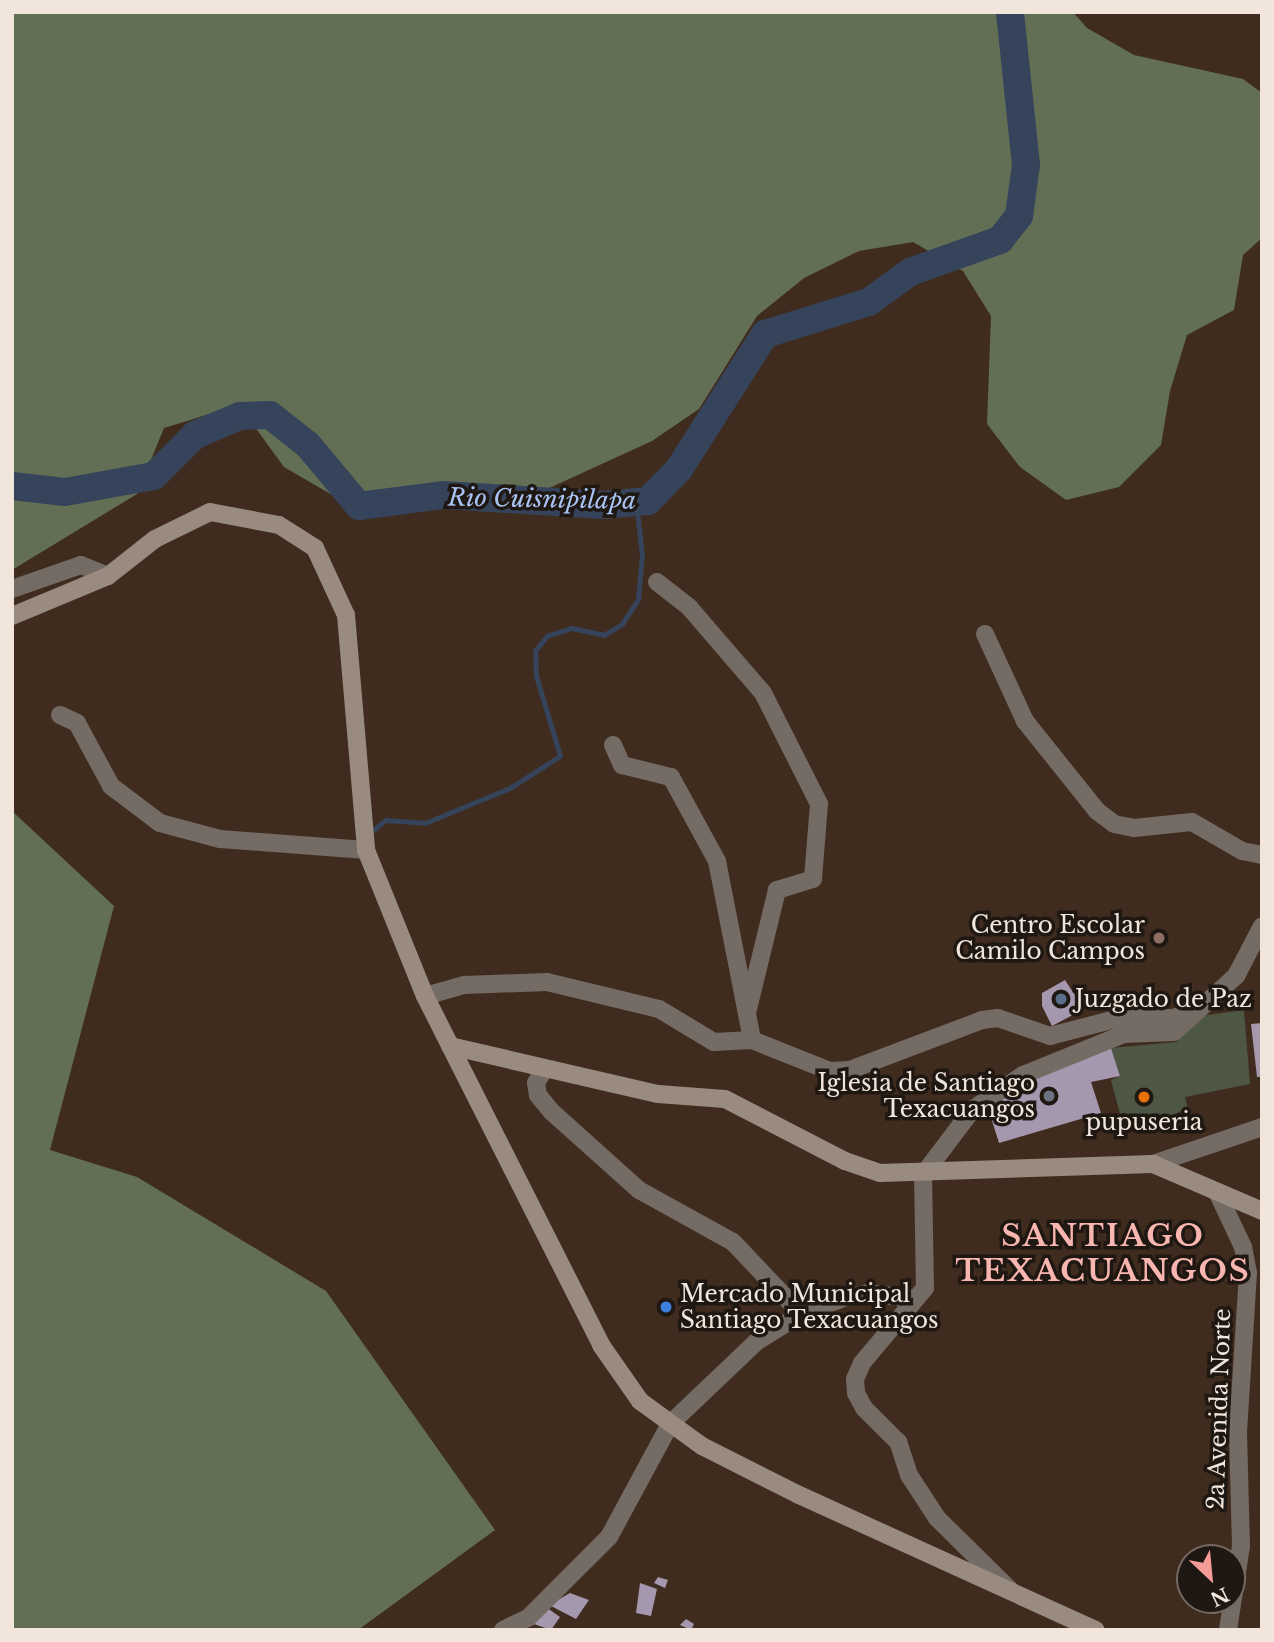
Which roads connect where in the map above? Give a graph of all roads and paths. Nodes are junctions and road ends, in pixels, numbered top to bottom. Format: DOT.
graph roads {
  1 [pos="108,576"];
  2 [pos="657,582"];
  3 [pos="12,589"];
  4 [pos="12,616"];
  5 [pos="985,634"];
  6 [pos="60,715"];
  7 [pos="613,745"];
  8 [pos="366,850"];
  9 [pos="1262,855"];
  10 [pos="1262,926"];
  11 [pos="1254,959"];
  12 [pos="425,996"];
  13 [pos="747,1013"];
  14 [pos="1191,1013"];
  15 [pos="752,1040"];
  16 [pos="450,1046"];
  17 [pos="544,1070"];
  18 [pos="1262,1127"];
  19 [pos="1153,1164"];
  20 [pos="923,1175"];
  21 [pos="1218,1194"];
  22 [pos="1262,1211"];
  23 [pos="916,1299"];
  24 [pos="801,1314"];
  25 [pos="670,1424"];
  26 [pos="1012,1591"];
  27 [pos="503,1630"];
  28 [pos="1095,1630"];
  29 [pos="1228,1630"];
  1 -- 3 [label="street"];
  1 -- 4 [label="street"];
  1 -- 8 [label="street"];
  2 -- 13 [label="street"];
  5 -- 9 [label="street"];
  6 -- 8 [label="street"];
  7 -- 13 [label="street"];
  8 -- 12 [label="street"];
  10 -- 11 [label="street"];
  11 -- 14 [label="street"];
  12 -- 15 [label="street"];
  12 -- 16 [label="street"];
  13 -- 15 [label="street"];
  14 -- 15 [label="street"];
  14 -- 20 [label="street"];
  16 -- 17 [label="street"];
  16 -- 25 [label="street"];
  17 -- 20 [label="street"];
  17 -- 24 [label="street"];
  18 -- 19 [label="street"];
  19 -- 20 [label="street"];
  19 -- 21 [label="street"];
  20 -- 23 [label="street"];
  21 -- 22 [label="street"];
  21 -- 29 [label="street, 2a Avenida Norte"];
  23 -- 24 [label="street"];
  23 -- 26 [label="street"];
  24 -- 25 [label="street"];
  25 -- 26 [label="street"];
  25 -- 27 [label="street"];
  26 -- 28 [label="street"];
}
